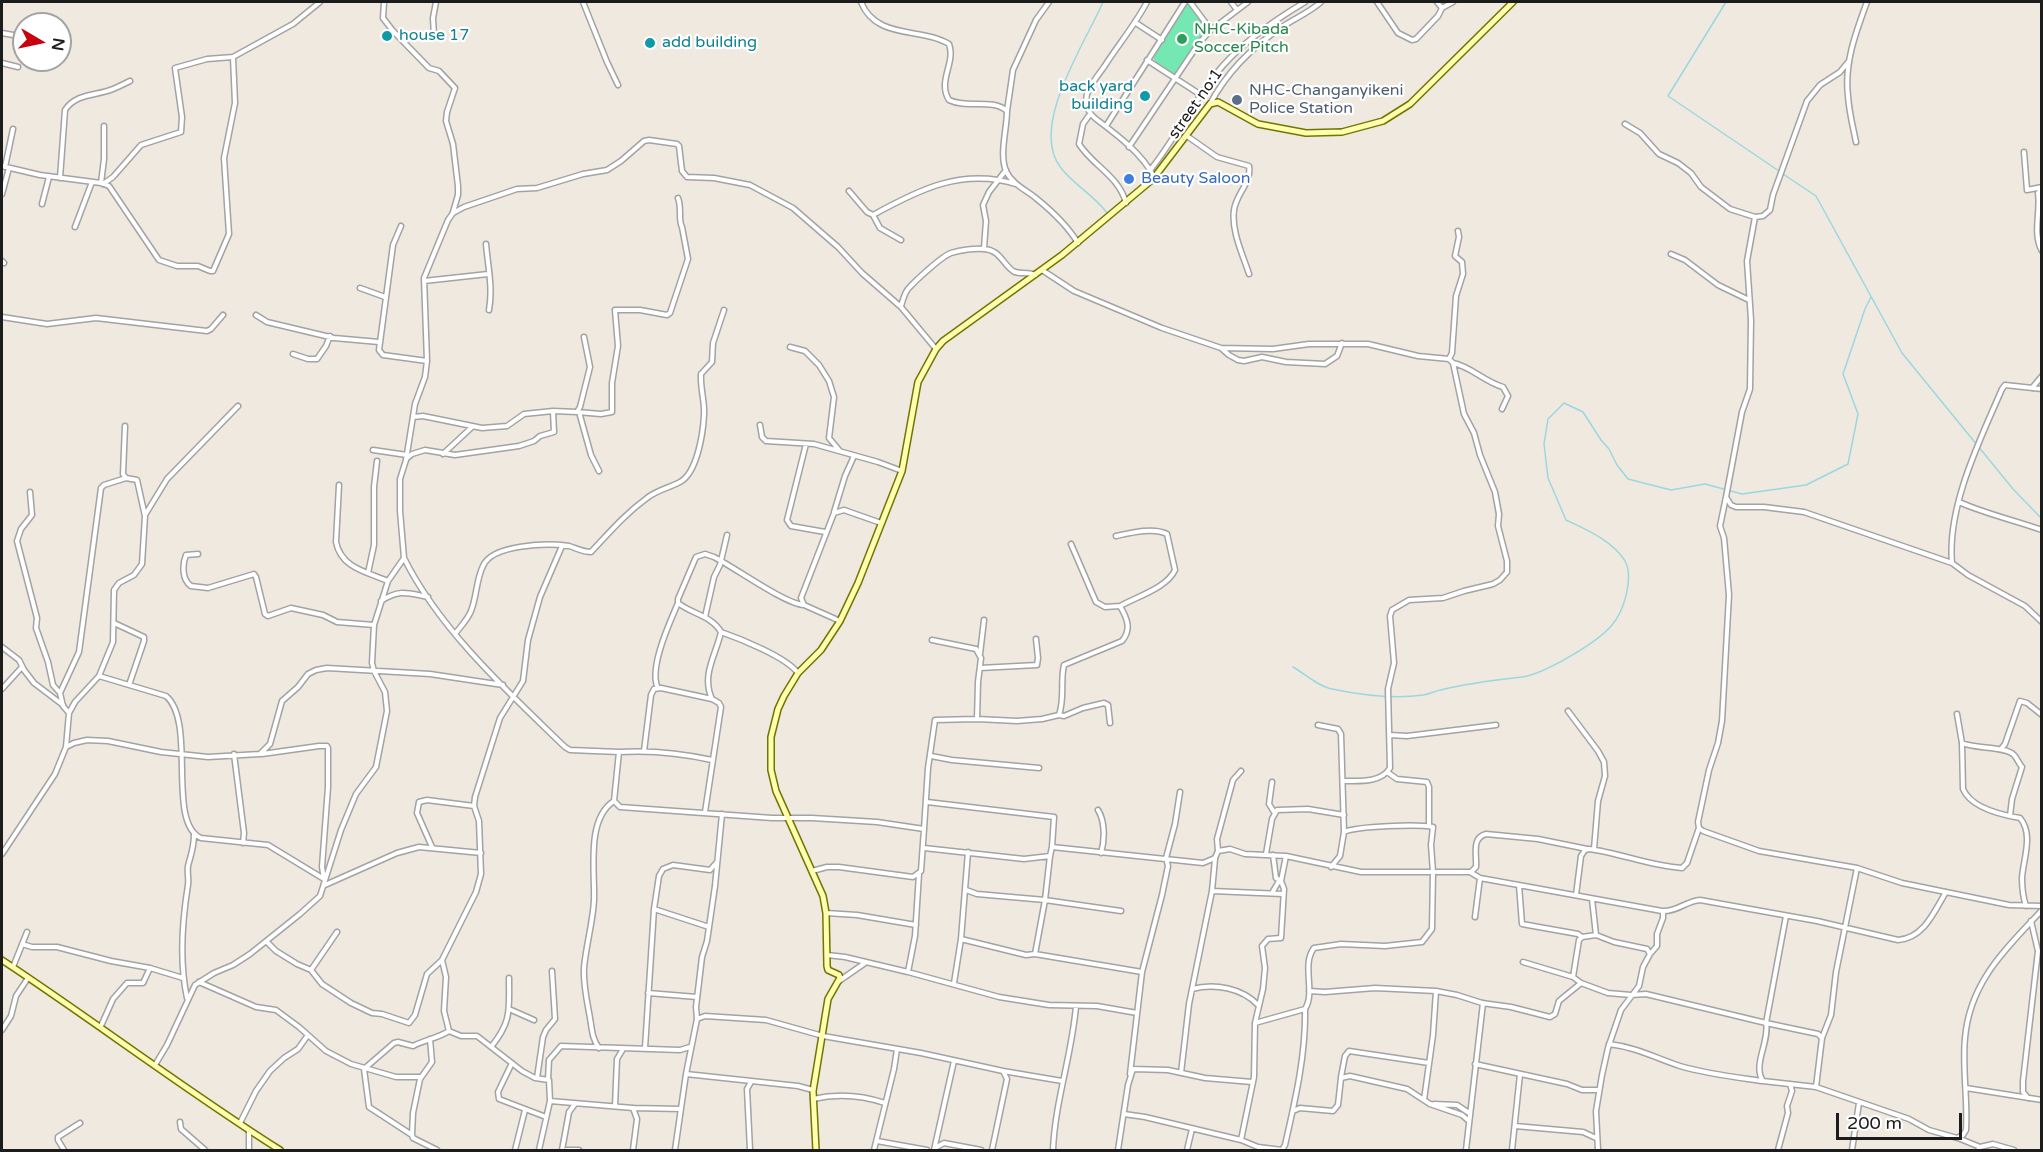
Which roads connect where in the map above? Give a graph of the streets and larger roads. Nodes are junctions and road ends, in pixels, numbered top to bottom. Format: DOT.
graph roads {
  1 [pos="320,2"];
  2 [pos="384,2"];
  3 [pos="436,2"];
  4 [pos="583,2"];
  5 [pos="861,2"];
  6 [pos="1049,2"];
  7 [pos="1147,2"];
  8 [pos="1187,2"];
  9 [pos="1231,2"];
  10 [pos="1248,2"];
  11 [pos="1305,2"];
  12 [pos="1320,2"];
  13 [pos="1377,2"];
  14 [pos="1437,2"];
  15 [pos="1453,2"];
  16 [pos="1513,2"];
  17 [pos="1867,2"];
  18 [pos="1443,8"];
  19 [pos="1237,10"];
  20 [pos="1136,23"];
  21 [pos="1211,30"];
  22 [pos="434,36"];
  23 [pos="1162,40"];
  24 [pos="233,57"];
  25 [pos="1148,60"];
  26 [pos="1849,61"];
  27 [pos="1174,78"];
  28 [pos="130,81"];
  29 [pos="618,86"];
  30 [pos="1201,95"];
  31 [pos="1210,104"];
  32 [pos="1007,111"];
  33 [pos="1090,114"];
  34 [pos="1624,124"];
  35 [pos="104,126"];
  36 [pos="1106,126"];
  37 [pos="13,129"];
  38 [pos="1187,136"];
  39 [pos="1856,142"];
  40 [pos="1130,147"];
  41 [pos="2024,152"];
  42 [pos="5,167"];
  43 [pos="1151,169"];
  44 [pos="1006,170"];
  45 [pos="49,177"];
  46 [pos="1155,177"];
  47 [pos="60,178"];
  48 [pos="1000,179"];
  49 [pos="92,182"];
  50 [pos="102,184"];
  51 [pos="1016,184"];
  52 [pos="2042,188"];
  53 [pos="849,191"];
  54 [pos="2,194"];
  55 [pos="678,198"];
  56 [pos="1126,203"];
  57 [pos="42,204"];
  58 [pos="453,213"];
  59 [pos="873,215"];
  60 [pos="1755,217"];
  61 [pos="401,226"];
  62 [pos="75,227"];
  63 [pos="1458,231"];
  64 [pos="901,240"];
  65 [pos="1078,243"];
  66 [pos="486,244"];
  67 [pos="984,249"];
  68 [pos="2042,251"];
  69 [pos="1671,254"];
  70 [pos="1042,270"];
  71 [pos="488,274"];
  72 [pos="1249,274"];
  73 [pos="1036,275"];
  74 [pos="424,281"];
  75 [pos="360,288"];
  76 [pos="385,297"];
  77 [pos="1749,300"];
  78 [pos="901,307"];
  79 [pos="489,310"];
  80 [pos="724,310"];
  81 [pos="223,315"];
  82 [pos="256,315"];
  83 [pos="2,317"];
  84 [pos="330,336"];
  85 [pos="584,337"];
  86 [pos="379,342"];
  87 [pos="1342,343"];
  88 [pos="790,347"];
  89 [pos="1221,348"];
  90 [pos="936,349"];
  91 [pos="293,354"];
  92 [pos="427,361"];
  93 [pos="1451,361"];
  94 [pos="2042,376"];
  95 [pos="2031,388"];
  96 [pos="2042,389"];
  97 [pos="237,406"];
  98 [pos="1502,409"];
  99 [pos="553,411"];
  100 [pos="578,412"];
  101 [pos="413,417"];
  102 [pos="760,425"];
  103 [pos="125,426"];
  104 [pos="472,427"];
  105 [pos="806,444"];
  106 [pos="373,450"];
  107 [pos="839,451"];
  108 [pos="442,454"];
  109 [pos="854,456"];
  110 [pos="406,458"];
  111 [pos="377,461"];
  112 [pos="599,471"];
  113 [pos="902,471"];
  114 [pos="126,478"];
  115 [pos="339,485"];
  116 [pos="30,492"];
  117 [pos="1726,497"];
  118 [pos="1959,502"];
  119 [pos="834,513"];
  120 [pos="145,516"];
  121 [pos="881,523"];
  122 [pos="2042,530"];
  123 [pos="825,532"];
  124 [pos="727,535"];
  125 [pos="1116,536"];
  126 [pos="1071,544"];
  127 [pos="562,546"];
  128 [pos="198,554"];
  129 [pos="404,558"];
  130 [pos="721,561"];
  131 [pos="1952,563"];
  132 [pos="368,573"];
  133 [pos="388,581"];
  134 [pos="428,597"];
  135 [pos="381,602"];
  136 [pos="678,603"];
  137 [pos="804,605"];
  138 [pos="1120,606"];
  139 [pos="705,617"];
  140 [pos="984,620"];
  141 [pos="840,621"];
  142 [pos="2042,622"];
  143 [pos="114,623"];
  144 [pos="374,625"];
  145 [pos="721,632"];
  146 [pos="455,634"];
  147 [pos="1036,639"];
  148 [pos="932,640"];
  149 [pos="2,647"];
  150 [pos="980,654"];
  151 [pos="22,667"];
  152 [pos="980,668"];
  153 [pos="374,671"];
  154 [pos="798,673"];
  155 [pos="99,676"];
  156 [pos="129,685"];
  157 [pos="503,685"];
  158 [pos="2,688"];
  159 [pos="657,688"];
  160 [pos="60,693"];
  161 [pos="513,695"];
  162 [pos="712,699"];
  163 [pos="63,706"];
  164 [pos="1568,711"];
  165 [pos="69,713"];
  166 [pos="1957,714"];
  167 [pos="1059,715"];
  168 [pos="2042,715"];
  169 [pos="977,719"];
  170 [pos="1110,723"];
  171 [pos="1318,725"];
  172 [pos="1496,725"];
  173 [pos="1390,735"];
  174 [pos="2007,739"];
  175 [pos="1962,743"];
  176 [pos="270,744"];
  177 [pos="66,747"];
  178 [pos="2001,750"];
  179 [pos="644,751"];
  180 [pos="276,752"];
  181 [pos="620,752"];
  182 [pos="2012,753"];
  183 [pos="234,754"];
  184 [pos="260,754"];
  185 [pos="180,755"];
  186 [pos="931,756"];
  187 [pos="712,760"];
  188 [pos="1039,768"];
  189 [pos="1241,771"];
  190 [pos="1387,772"];
  191 [pos="1344,781"];
  192 [pos="1272,782"];
  193 [pos="1180,792"];
  194 [pos="614,801"];
  195 [pos="927,802"];
  196 [pos="474,806"];
  197 [pos="1098,810"];
  198 [pos="705,812"];
  199 [pos="1274,812"];
  200 [pos="722,814"];
  201 [pos="1344,815"];
  202 [pos="2010,816"];
  203 [pos="789,819"];
  204 [pos="1431,826"];
  205 [pos="1699,828"];
  206 [pos="924,829"];
  207 [pos="1344,832"];
  208 [pos="194,834"];
  209 [pos="243,843"];
  210 [pos="1052,847"];
  211 [pos="432,848"];
  212 [pos="924,848"];
  213 [pos="1575,848"];
  214 [pos="1591,849"];
  215 [pos="1218,851"];
  216 [pos="968,852"];
  217 [pos="481,853"];
  218 [pos="1101,853"];
  219 [pos="2,854"];
  220 [pos="1266,854"];
  221 [pos="1581,854"];
  222 [pos="1274,855"];
  223 [pos="1050,856"];
  224 [pos="1286,856"];
  225 [pos="1166,858"];
  226 [pos="1215,858"];
  227 [pos="1337,861"];
  228 [pos="717,862"];
  229 [pos="1331,867"];
  230 [pos="1338,868"];
  231 [pos="1857,868"];
  232 [pos="812,871"];
  233 [pos="1433,872"];
  234 [pos="1470,872"];
  235 [pos="919,873"];
  236 [pos="1480,878"];
  237 [pos="324,879"];
  238 [pos="1280,881"];
  239 [pos="324,885"];
  240 [pos="1520,885"];
  241 [pos="966,890"];
  242 [pos="1212,891"];
  243 [pos="1946,892"];
  244 [pos="1271,893"];
  245 [pos="1283,894"];
  246 [pos="1576,895"];
  247 [pos="1592,899"];
  248 [pos="1045,900"];
  249 [pos="2025,906"];
  250 [pos="2042,908"];
  251 [pos="654,909"];
  252 [pos="1121,911"];
  253 [pos="1663,911"];
  254 [pos="826,913"];
  255 [pos="1786,916"];
  256 [pos="1475,917"];
  257 [pos="2031,921"];
  258 [pos="916,925"];
  259 [pos="709,927"];
  260 [pos="1844,928"];
  261 [pos="27,932"];
  262 [pos="337,932"];
  263 [pos="1596,935"];
  264 [pos="1582,937"];
  265 [pos="961,939"];
  266 [pos="267,942"];
  267 [pos="22,944"];
  268 [pos="1035,954"];
  269 [pos="1650,954"];
  270 [pos="827,955"];
  271 [pos="2,960"];
  272 [pos="442,960"];
  273 [pos="866,962"];
  274 [pos="1523,962"];
  275 [pos="13,968"];
  276 [pos="150,968"];
  277 [pos="311,970"];
  278 [pos="552,971"];
  279 [pos="908,972"];
  280 [pos="1142,972"];
  281 [pos="28,977"];
  282 [pos="1573,977"];
  283 [pos="183,978"];
  284 [pos="509,978"];
  285 [pos="198,982"];
  286 [pos="839,982"];
  287 [pos="954,983"];
  288 [pos="1581,983"];
  289 [pos="1639,986"];
  290 [pos="1192,989"];
  291 [pos="1309,991"];
  292 [pos="1436,991"];
  293 [pos="648,993"];
  294 [pos="1646,994"];
  295 [pos="1631,995"];
  296 [pos="697,997"];
  297 [pos="188,999"];
  298 [pos="1483,1003"];
  299 [pos="1076,1006"];
  300 [pos="1259,1006"];
  301 [pos="509,1009"];
  302 [pos="1305,1009"];
  303 [pos="1137,1013"];
  304 [pos="697,1019"];
  305 [pos="534,1020"];
  306 [pos="1255,1023"];
  307 [pos="1766,1023"];
  308 [pos="101,1026"];
  309 [pos="2,1030"];
  310 [pos="449,1031"];
  311 [pos="308,1035"];
  312 [pos="823,1036"];
  313 [pos="1822,1038"];
  314 [pos="430,1039"];
  315 [pos="1610,1044"];
  316 [pos="490,1047"];
  317 [pos="691,1047"];
  318 [pos="599,1048"];
  319 [pos="612,1048"];
  320 [pos="623,1048"];
  321 [pos="645,1048"];
  322 [pos="897,1048"];
  323 [pos="618,1056"];
  324 [pos="954,1061"];
  325 [pos="512,1063"];
  326 [pos="1429,1063"];
  327 [pos="1475,1064"];
  328 [pos="154,1065"];
  329 [pos="364,1069"];
  330 [pos="1003,1071"];
  331 [pos="1181,1073"];
  332 [pos="686,1074"];
  333 [pos="1130,1074"];
  334 [pos="1520,1074"];
  335 [pos="421,1077"];
  336 [pos="537,1078"];
  337 [pos="1341,1078"];
  338 [pos="548,1079"];
  339 [pos="742,1081"];
  340 [pos="1062,1081"];
  341 [pos="1763,1081"];
  342 [pos="752,1082"];
  343 [pos="1252,1082"];
  344 [pos="1790,1084"];
  345 [pos="1799,1086"];
  346 [pos="1816,1087"];
  347 [pos="1966,1088"];
  348 [pos="747,1089"];
  349 [pos="1599,1090"];
  350 [pos="813,1091"];
  351 [pos="1792,1091"];
  352 [pos="2028,1098"];
  353 [pos="813,1100"];
  354 [pos="1424,1100"];
  355 [pos="550,1101"];
  356 [pos="2042,1101"];
  357 [pos="565,1103"];
  358 [pos="885,1103"];
  359 [pos="1859,1103"];
  360 [pos="576,1104"];
  361 [pos="1430,1104"];
  362 [pos="615,1106"];
  363 [pos="633,1108"];
  364 [pos="681,1109"];
  365 [pos="525,1110"];
  366 [pos="1293,1111"];
  367 [pos="568,1112"];
  368 [pos="1124,1114"];
  369 [pos="1469,1114"];
  370 [pos="546,1117"];
  371 [pos="1135,1117"];
  372 [pos="1468,1121"];
  373 [pos="180,1122"];
  374 [pos="80,1123"];
  375 [pos="240,1123"];
  376 [pos="1122,1124"];
  377 [pos="1515,1125"];
  378 [pos="1192,1129"];
  379 [pos="249,1131"];
  380 [pos="412,1135"];
  381 [pos="937,1138"];
  382 [pos="1957,1138"];
  383 [pos="1596,1139"];
  384 [pos="1241,1140"];
  385 [pos="877,1141"];
  386 [pos="944,1143"];
  387 [pos="934,1149"];
  388 [pos="1258,1149"];
  389 [pos="1979,1149"];
  390 [pos="64,1150"];
  391 [pos="206,1150"];
  392 [pos="249,1150"];
  393 [pos="280,1150"];
  394 [pos="437,1150"];
  395 [pos="515,1150"];
  396 [pos="539,1150"];
  397 [pos="564,1150"];
  398 [pos="579,1150"];
  399 [pos="633,1150"];
  400 [pos="675,1150"];
  401 [pos="750,1150"];
  402 [pos="816,1150"];
  403 [pos="874,1150"];
  404 [pos="927,1150"];
  405 [pos="981,1150"];
  406 [pos="992,1150"];
  407 [pos="1053,1150"];
  408 [pos="1118,1150"];
  409 [pos="1187,1150"];
  410 [pos="1283,1150"];
  411 [pos="1466,1150"];
  412 [pos="1512,1150"];
  413 [pos="1598,1150"];
  414 [pos="1778,1150"];
  415 [pos="1852,1150"];
  416 [pos="2014,1150"];
  1 -- 24 [label="street"];
  2 -- 58 [label="street"];
  3 -- 22 [label="street"];
  4 -- 29 [label="street"];
  5 -- 32 [label="street"];
  6 -- 32 [label="street"];
  7 -- 20 [label="street"];
  8 -- 21 [label="street"];
  8 -- 23 [label="street"];
  9 -- 19 [label="street"];
  10 -- 19 [label="street"];
  11 -- 30 [label="street, street no:1"];
  12 -- 31 [label="street"];
  13 -- 18 [label="street"];
  14 -- 18 [label="street"];
  15 -- 18 [label="street"];
  16 -- 31 [label="street"];
  17 -- 26 [label="street"];
  19 -- 21 [label="street"];
  20 -- 23 [label="street"];
  20 -- 33 [label="street"];
  21 -- 27 [label="street"];
  23 -- 25 [label="street"];
  24 -- 50 [label="street"];
  24 -- 50 [label="street"];
  25 -- 27 [label="street"];
  25 -- 36 [label="street"];
  26 -- 39 [label="street"];
  26 -- 60 [label="street"];
  27 -- 30 [label="street"];
  27 -- 40 [label="street"];
  28 -- 47 [label="street"];
  30 -- 43 [label="street, street no:1"];
  31 -- 38 [label="street"];
  32 -- 44 [label="street"];
  33 -- 36 [label="street"];
  33 -- 56 [label="street"];
  34 -- 60 [label="street"];
  35 -- 50 [label="street"];
  36 -- 40 [label="street"];
  37 -- 42 [label="street"];
  38 -- 46 [label="street"];
  38 -- 72 [label="street"];
  40 -- 43 [label="street"];
  41 -- 52 [label="street"];
  42 -- 45 [label="street"];
  42 -- 54 [label="street"];
  43 -- 46 [label="street"];
  44 -- 48 [label="street"];
  44 -- 51 [label="street"];
  45 -- 47 [label="street"];
  45 -- 57 [label="street"];
  46 -- 56 [label="street"];
  47 -- 49 [label="street"];
  48 -- 51 [label="street"];
  48 -- 59 [label="street"];
  48 -- 67 [label="street"];
  49 -- 50 [label="street"];
  49 -- 62 [label="street"];
  51 -- 65 [label="street"];
  52 -- 68 [label="street"];
  53 -- 59 [label="street"];
  55 -- 100 [label="street"];
  56 -- 65 [label="street"];
  58 -- 74 [label="street"];
  58 -- 78 [label="street"];
  59 -- 64 [label="street"];
  60 -- 77 [label="street"];
  61 -- 76 [label="street"];
  63 -- 93 [label="street"];
  65 -- 70 [label="street"];
  66 -- 71 [label="street"];
  67 -- 73 [label="street"];
  67 -- 78 [label="street"];
  69 -- 77 [label="street"];
  70 -- 73 [label="street"];
  70 -- 89 [label="street"];
  71 -- 74 [label="street"];
  71 -- 79 [label="street"];
  73 -- 90 [label="street"];
  74 -- 92 [label="street"];
  75 -- 76 [label="street"];
  76 -- 86 [label="street"];
  77 -- 117 [label="street"];
  78 -- 90 [label="street"];
  80 -- 127 [label="street"];
  81 -- 83 [label="street"];
  82 -- 84 [label="street"];
  84 -- 86 [label="street"];
  84 -- 91 [label="street"];
  85 -- 100 [label="street"];
  86 -- 92 [label="street"];
  87 -- 89 [label="street"];
  87 -- 89 [label="street"];
  87 -- 93 [label="street"];
  88 -- 107 [label="street"];
  90 -- 113 [label="street"];
  92 -- 101 [label="street"];
  93 -- 98 [label="street"];
  93 -- 173 [label="street"];
  94 -- 95 [label="street"];
  95 -- 96 [label="street"];
  95 -- 118 [label="street"];
  97 -- 120 [label="street"];
  99 -- 100 [label="street"];
  99 -- 104 [label="street"];
  99 -- 108 [label="street"];
  100 -- 112 [label="street"];
  101 -- 104 [label="street"];
  101 -- 110 [label="street"];
  102 -- 105 [label="street"];
  103 -- 114 [label="street"];
  104 -- 108 [label="street"];
  105 -- 107 [label="street"];
  105 -- 123 [label="street"];
  106 -- 110 [label="street"];
  107 -- 109 [label="street"];
  108 -- 110 [label="street"];
  109 -- 113 [label="street"];
  109 -- 119 [label="street"];
  110 -- 129 [label="street"];
  111 -- 132 [label="street"];
  113 -- 121 [label="street"];
  114 -- 120 [label="street"];
  114 -- 160 [label="street"];
  115 -- 132 [label="street"];
  116 -- 160 [label="street"];
  117 -- 131 [label="street"];
  117 -- 205 [label="street"];
  118 -- 122 [label="street"];
  118 -- 131 [label="street"];
  119 -- 121 [label="street"];
  119 -- 123 [label="street"];
  120 -- 143 [label="street"];
  121 -- 141 [label="street"];
  123 -- 137 [label="street"];
  124 -- 130 [label="street"];
  125 -- 138 [label="street"];
  126 -- 138 [label="street"];
  127 -- 146 [label="street"];
  127 -- 161 [label="street"];
  128 -- 144 [label="street"];
  129 -- 133 [label="street"];
  129 -- 134 [label="street"];
  130 -- 136 [label="street"];
  130 -- 137 [label="street"];
  130 -- 139 [label="street"];
  131 -- 142 [label="street"];
  132 -- 133 [label="street"];
  133 -- 135 [label="street"];
  134 -- 135 [label="street"];
  134 -- 146 [label="street"];
  135 -- 144 [label="street"];
  136 -- 139 [label="street"];
  136 -- 159 [label="street"];
  137 -- 141 [label="street"];
  138 -- 167 [label="street"];
  139 -- 145 [label="street"];
  140 -- 150 [label="street"];
  141 -- 154 [label="street"];
  143 -- 155 [label="street"];
  143 -- 156 [label="street"];
  144 -- 153 [label="street"];
  145 -- 154 [label="street"];
  145 -- 162 [label="street"];
  146 -- 157 [label="street"];
  147 -- 152 [label="street"];
  148 -- 150 [label="street"];
  149 -- 151 [label="street"];
  150 -- 152 [label="street"];
  151 -- 158 [label="street"];
  151 -- 163 [label="street"];
  152 -- 169 [label="street"];
  153 -- 157 [label="street"];
  153 -- 176 [label="street"];
  153 -- 237 [label="street"];
  154 -- 203 [label="street"];
  155 -- 156 [label="street"];
  155 -- 165 [label="street"];
  156 -- 185 [label="street"];
  157 -- 161 [label="street"];
  159 -- 162 [label="street"];
  159 -- 179 [label="street"];
  160 -- 163 [label="street"];
  161 -- 181 [label="street"];
  161 -- 196 [label="street"];
  162 -- 187 [label="street"];
  163 -- 165 [label="street"];
  164 -- 214 [label="street"];
  165 -- 177 [label="street"];
  166 -- 175 [label="street"];
  167 -- 169 [label="street"];
  167 -- 170 [label="street"];
  168 -- 174 [label="street"];
  169 -- 186 [label="street"];
  171 -- 191 [label="street"];
  172 -- 173 [label="street"];
  173 -- 190 [label="street"];
  174 -- 178 [label="street"];
  174 -- 182 [label="street"];
  175 -- 178 [label="street"];
  175 -- 202 [label="street"];
  176 -- 180 [label="street"];
  176 -- 184 [label="street"];
  177 -- 185 [label="street"];
  177 -- 219 [label="street"];
  178 -- 182 [label="street"];
  179 -- 181 [label="street"];
  179 -- 187 [label="street"];
  180 -- 184 [label="street"];
  180 -- 237 [label="street"];
  181 -- 194 [label="street"];
  182 -- 202 [label="street"];
  183 -- 184 [label="street"];
  183 -- 185 [label="street"];
  183 -- 209 [label="street"];
  185 -- 208 [label="street"];
  186 -- 188 [label="street"];
  186 -- 195 [label="street"];
  187 -- 198 [label="street"];
  189 -- 215 [label="street"];
  190 -- 191 [label="street"];
  190 -- 204 [label="street"];
  191 -- 201 [label="street"];
  192 -- 199 [label="street"];
  193 -- 225 [label="street"];
  194 -- 198 [label="street"];
  194 -- 318 [label="street"];
  195 -- 206 [label="street"];
  195 -- 210 [label="street"];
  196 -- 211 [label="street"];
  196 -- 217 [label="street"];
  197 -- 218 [label="street"];
  198 -- 200 [label="street"];
  199 -- 201 [label="street"];
  199 -- 220 [label="street"];
  200 -- 203 [label="street"];
  200 -- 228 [label="street"];
  201 -- 207 [label="street"];
  202 -- 249 [label="street"];
  203 -- 206 [label="street"];
  203 -- 232 [label="street"];
  204 -- 207 [label="street"];
  204 -- 233 [label="street"];
  205 -- 214 [label="street"];
  205 -- 231 [label="street"];
  206 -- 212 [label="street"];
  207 -- 227 [label="street"];
  208 -- 209 [label="street"];
  208 -- 283 [label="street"];
  209 -- 237 [label="street"];
  210 -- 218 [label="street"];
  210 -- 223 [label="street"];
  211 -- 217 [label="street"];
  211 -- 239 [label="street"];
  212 -- 216 [label="street"];
  212 -- 235 [label="street"];
  213 -- 214 [label="street"];
  213 -- 221 [label="street"];
  213 -- 234 [label="street"];
  214 -- 221 [label="street"];
  215 -- 220 [label="street"];
  215 -- 226 [label="street"];
  216 -- 223 [label="street"];
  216 -- 241 [label="street"];
  217 -- 272 [label="street"];
  218 -- 225 [label="street"];
  220 -- 222 [label="street"];
  221 -- 246 [label="street"];
  222 -- 224 [label="street"];
  222 -- 238 [label="street"];
  223 -- 248 [label="street"];
  224 -- 229 [label="street"];
  224 -- 238 [label="street"];
  225 -- 226 [label="street"];
  225 -- 280 [label="street"];
  226 -- 242 [label="street"];
  227 -- 229 [label="street"];
  227 -- 230 [label="street"];
  228 -- 251 [label="street"];
  228 -- 259 [label="street"];
  229 -- 230 [label="street"];
  230 -- 233 [label="street"];
  231 -- 243 [label="street"];
  231 -- 260 [label="street"];
  232 -- 235 [label="street"];
  232 -- 254 [label="street"];
  233 -- 234 [label="street"];
  233 -- 291 [label="street"];
  234 -- 236 [label="street"];
  235 -- 258 [label="street"];
  236 -- 240 [label="street"];
  236 -- 256 [label="street"];
  237 -- 239 [label="street"];
  238 -- 244 [label="street"];
  238 -- 245 [label="street"];
  239 -- 266 [label="street"];
  240 -- 246 [label="street"];
  240 -- 264 [label="street"];
  241 -- 248 [label="street"];
  241 -- 265 [label="street"];
  242 -- 244 [label="street"];
  242 -- 290 [label="street"];
  243 -- 249 [label="street"];
  243 -- 260 [label="street"];
  244 -- 245 [label="street"];
  245 -- 300 [label="street"];
  246 -- 247 [label="street"];
  247 -- 253 [label="street"];
  247 -- 263 [label="street"];
  248 -- 252 [label="street"];
  248 -- 268 [label="street"];
  249 -- 250 [label="street"];
  250 -- 257 [label="street"];
  251 -- 259 [label="street"];
  251 -- 293 [label="street"];
  253 -- 255 [label="street"];
  253 -- 269 [label="street"];
  254 -- 258 [label="street"];
  254 -- 270 [label="street"];
  255 -- 260 [label="street"];
  255 -- 307 [label="street"];
  257 -- 347 [label="street"];
  257 -- 352 [label="street"];
  258 -- 279 [label="street"];
  259 -- 296 [label="street"];
  260 -- 313 [label="street"];
  261 -- 267 [label="street"];
  262 -- 277 [label="street"];
  263 -- 264 [label="street"];
  263 -- 269 [label="street"];
  264 -- 282 [label="street"];
  265 -- 268 [label="street"];
  265 -- 287 [label="street"];
  266 -- 277 [label="street"];
  266 -- 285 [label="street"];
  267 -- 275 [label="street"];
  267 -- 276 [label="street"];
  268 -- 280 [label="street"];
  269 -- 289 [label="street"];
  270 -- 273 [label="street"];
  270 -- 286 [label="street"];
  271 -- 275 [label="street"];
  272 -- 277 [label="street"];
  272 -- 310 [label="street"];
  273 -- 279 [label="street"];
  273 -- 286 [label="street"];
  274 -- 282 [label="street"];
  275 -- 281 [label="street"];
  276 -- 283 [label="street"];
  276 -- 308 [label="street"];
  278 -- 336 [label="street"];
  279 -- 287 [label="street"];
  280 -- 303 [label="street"];
  281 -- 308 [label="street"];
  281 -- 309 [label="street"];
  282 -- 288 [label="street"];
  283 -- 297 [label="street"];
  284 -- 301 [label="street"];
  285 -- 297 [label="street"];
  285 -- 311 [label="street"];
  286 -- 312 [label="street"];
  287 -- 299 [label="street"];
  288 -- 295 [label="street"];
  288 -- 298 [label="street"];
  289 -- 294 [label="street"];
  289 -- 295 [label="street"];
  290 -- 300 [label="street"];
  290 -- 331 [label="street"];
  291 -- 292 [label="street"];
  291 -- 302 [label="street"];
  292 -- 298 [label="street"];
  292 -- 326 [label="street"];
  293 -- 296 [label="street"];
  293 -- 321 [label="street"];
  294 -- 295 [label="street"];
  294 -- 307 [label="street"];
  295 -- 315 [label="street"];
  296 -- 304 [label="street"];
  297 -- 328 [label="street"];
  298 -- 327 [label="street"];
  299 -- 303 [label="street"];
  299 -- 340 [label="street"];
  300 -- 306 [label="street"];
  301 -- 305 [label="street"];
  301 -- 316 [label="street"];
  302 -- 306 [label="street"];
  302 -- 366 [label="street"];
  303 -- 333 [label="street"];
  304 -- 312 [label="street"];
  304 -- 317 [label="street"];
  306 -- 343 [label="street"];
  307 -- 313 [label="street"];
  307 -- 341 [label="street"];
  308 -- 328 [label="street"];
  310 -- 314 [label="street"];
  310 -- 316 [label="street"];
  311 -- 329 [label="street"];
  311 -- 375 [label="street"];
  312 -- 322 [label="street"];
  312 -- 350 [label="street"];
  313 -- 346 [label="street"];
  314 -- 329 [label="street"];
  314 -- 335 [label="street"];
  315 -- 341 [label="street"];
  315 -- 349 [label="street"];
  316 -- 325 [label="street"];
  317 -- 321 [label="street"];
  317 -- 332 [label="street"];
  318 -- 319 [label="street"];
  318 -- 338 [label="street"];
  319 -- 320 [label="street"];
  319 -- 323 [label="street"];
  320 -- 321 [label="street"];
  320 -- 323 [label="street"];
  322 -- 324 [label="street"];
  322 -- 358 [label="street"];
  323 -- 362 [label="street"];
  324 -- 330 [label="street"];
  324 -- 381 [label="street"];
  325 -- 336 [label="street"];
  325 -- 365 [label="street"];
  326 -- 337 [label="street"];
  326 -- 354 [label="street"];
  327 -- 334 [label="street"];
  327 -- 369 [label="street"];
  328 -- 375 [label="street"];
  329 -- 335 [label="street"];
  329 -- 380 [label="street"];
  330 -- 340 [label="street"];
  330 -- 406 [label="street"];
  331 -- 333 [label="street"];
  331 -- 343 [label="street"];
  332 -- 339 [label="street"];
  332 -- 364 [label="street"];
  333 -- 368 [label="street"];
  334 -- 349 [label="street"];
  334 -- 377 [label="street"];
  335 -- 380 [label="street"];
  336 -- 338 [label="street"];
  337 -- 354 [label="street"];
  337 -- 366 [label="street"];
  338 -- 355 [label="street"];
  339 -- 342 [label="street"];
  339 -- 348 [label="street"];
  340 -- 407 [label="street"];
  341 -- 344 [label="street"];
  342 -- 348 [label="street"];
  342 -- 350 [label="street"];
  343 -- 384 [label="street"];
  344 -- 345 [label="street"];
  344 -- 351 [label="street"];
  345 -- 346 [label="street"];
  345 -- 351 [label="street"];
  346 -- 359 [label="street"];
  347 -- 352 [label="street"];
  347 -- 382 [label="street"];
  348 -- 401 [label="street"];
  349 -- 383 [label="street"];
  350 -- 353 [label="street"];
  351 -- 414 [label="street"];
  352 -- 356 [label="street"];
  353 -- 358 [label="street"];
  353 -- 402 [label="street"];
  354 -- 361 [label="street"];
  355 -- 357 [label="street"];
  355 -- 370 [label="street"];
  357 -- 360 [label="street"];
  357 -- 367 [label="street"];
  358 -- 385 [label="street"];
  359 -- 382 [label="street"];
  359 -- 415 [label="street"];
  360 -- 362 [label="street"];
  360 -- 367 [label="street"];
  361 -- 369 [label="street"];
  361 -- 372 [label="street"];
  362 -- 363 [label="street"];
  363 -- 364 [label="street"];
  363 -- 399 [label="street"];
  364 -- 400 [label="street"];
  365 -- 370 [label="street"];
  365 -- 395 [label="street"];
  366 -- 410 [label="street"];
  367 -- 397 [label="street"];
  368 -- 371 [label="street"];
  368 -- 376 [label="street"];
  369 -- 372 [label="street"];
  370 -- 396 [label="street"];
  371 -- 376 [label="street"];
  371 -- 378 [label="street"];
  372 -- 411 [label="street"];
  373 -- 391 [label="street"];
  374 -- 390 [label="street"];
  375 -- 379 [label="street"];
  376 -- 408 [label="street"];
  377 -- 383 [label="street"];
  377 -- 412 [label="street"];
  378 -- 384 [label="street"];
  378 -- 409 [label="street"];
  379 -- 392 [label="street"];
  379 -- 393 [label="street"];
  380 -- 394 [label="street"];
  381 -- 386 [label="street"];
  381 -- 387 [label="street"];
  382 -- 389 [label="street"];
  383 -- 413 [label="street"];
  384 -- 388 [label="street"];
  385 -- 403 [label="street"];
  385 -- 404 [label="street"];
  386 -- 387 [label="street"];
  386 -- 405 [label="street"];
  388 -- 410 [label="street"];
  389 -- 416 [label="street"];
  397 -- 398 [label="street"];
}
